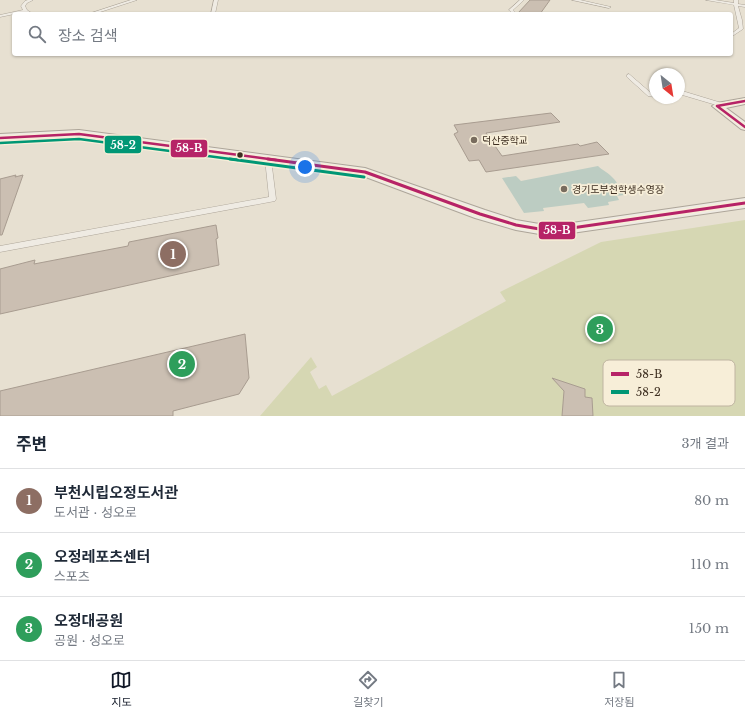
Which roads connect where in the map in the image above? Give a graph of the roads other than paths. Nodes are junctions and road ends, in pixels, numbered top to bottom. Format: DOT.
graph roads {
  1 [pos="31,0"];
  2 [pos="135,0"];
  3 [pos="216,0"];
  4 [pos="522,0"];
  5 [pos="574,0"];
  6 [pos="708,0"];
  7 [pos="736,2"];
  8 [pos="745,6"];
  9 [pos="609,7"];
  10 [pos="25,11"];
  11 [pos="20,12"];
  12 [pos="96,12"];
  13 [pos="213,12"];
  14 [pos="513,12"];
  15 [pos="12,14"];
  16 [pos="0,16"];
  17 [pos="733,34"];
  18 [pos="630,76"];
  19 [pos="649,94"];
  20 [pos="685,94"];
  21 [pos="745,101"];
  22 [pos="723,105"];
  23 [pos="745,127"];
  24 [pos="0,138"];
  25 [pos="268,159"];
  26 [pos="745,203"];
  27 [pos="0,249"];
  1 -- 10 [label="lane"];
  2 -- 12 [label="lane"];
  3 -- 13 [label="lane"];
  4 -- 14 [label="lane"];
  5 -- 9 [label="lane"];
  6 -- 7 [label="lane"];
  7 -- 8 [label="lane"];
  7 -- 17 [label="lane"];
  10 -- 11 [label="lane"];
  15 -- 16 [label="lane"];
  18 -- 19 [label="lane"];
  20 -- 22 [label="lane"];
  21 -- 22 [label="street"];
  22 -- 23 [label="street"];
  24 -- 25 [label="street"];
  25 -- 26 [label="street"];
  25 -- 27 [label="lane"];
}
